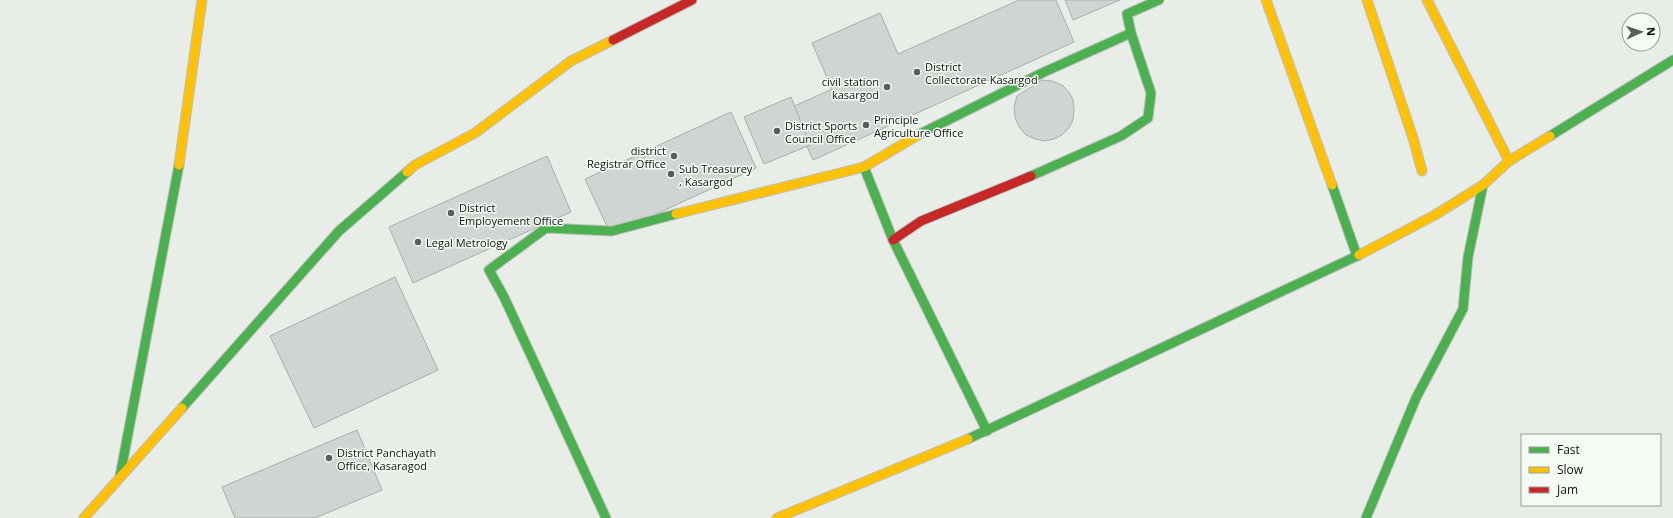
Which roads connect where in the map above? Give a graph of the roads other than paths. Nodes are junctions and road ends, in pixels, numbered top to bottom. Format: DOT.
graph roads {
  1 [pos="202,0"];
  2 [pos="692,0"];
  3 [pos="1159,0"];
  4 [pos="1266,0"];
  5 [pos="1368,0"];
  6 [pos="1427,0"];
  7 [pos="1131,33"];
  8 [pos="1673,60"];
  9 [pos="1509,161"];
  10 [pos="864,167"];
  11 [pos="1422,171"];
  12 [pos="1483,185"];
  13 [pos="894,240"];
  14 [pos="1357,256"];
  15 [pos="987,431"];
  16 [pos="119,477"];
  17 [pos="84,518"];
  18 [pos="606,518"];
  19 [pos="777,518"];
  20 [pos="1366,518"];
  1 -- 16 [label="street"];
  2 -- 16 [label="street"];
  3 -- 7 [label="street"];
  4 -- 14 [label="street"];
  5 -- 11 [label="street"];
  6 -- 9 [label="street"];
  7 -- 10 [label="street"];
  7 -- 13 [label="street"];
  8 -- 9 [label="street"];
  9 -- 12 [label="street"];
  10 -- 13 [label="street"];
  10 -- 18 [label="street"];
  12 -- 14 [label="street"];
  12 -- 20 [label="street"];
  13 -- 15 [label="street"];
  14 -- 15 [label="street"];
  15 -- 19 [label="street"];
  16 -- 17 [label="street"];
}
